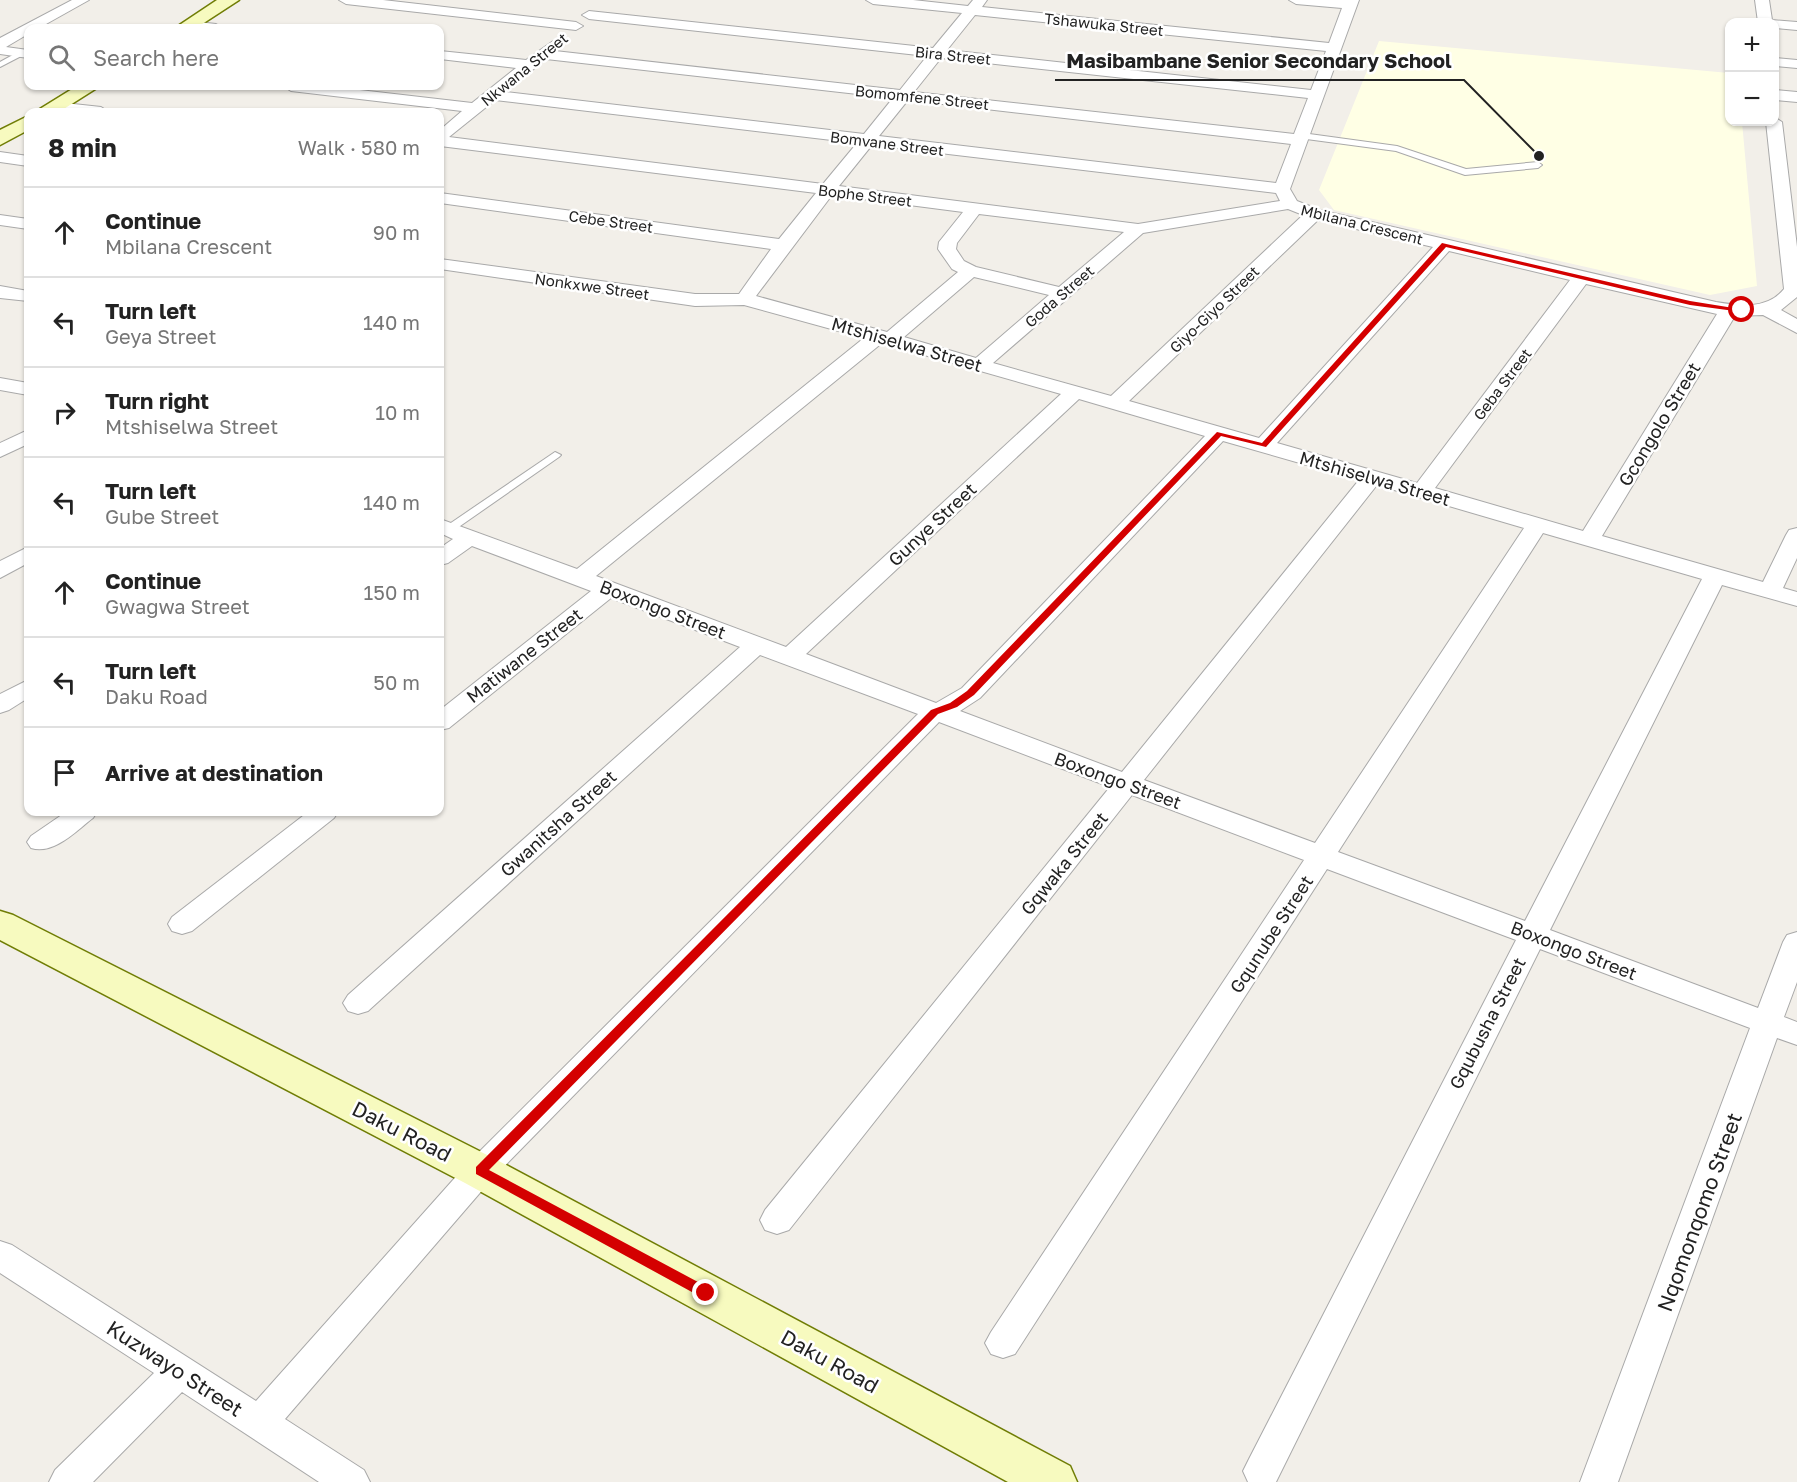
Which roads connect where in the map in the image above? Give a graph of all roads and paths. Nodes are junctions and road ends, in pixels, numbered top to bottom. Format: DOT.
graph roads {
  1 [pos="82,0"];
  2 [pos="230,0"];
  3 [pos="346,0"];
  4 [pos="608,0"];
  5 [pos="873,0"];
  6 [pos="1296,0"];
  7 [pos="1762,0"];
  8 [pos="1351,3"];
  9 [pos="976,5"];
  10 [pos="589,15"];
  11 [pos="1764,18"];
  12 [pos="38,24"];
  13 [pos="191,24"];
  14 [pos="1779,24"];
  15 [pos="576,26"];
  16 [pos="1797,26"];
  17 [pos="24,32"];
  18 [pos="0,44"];
  19 [pos="1335,48"];
  20 [pos="0,50"];
  21 [pos="24,53"];
  22 [pos="24,54"];
  23 [pos="543,54"];
  24 [pos="936,54"];
  25 [pos="444,55"];
  26 [pos="1779,62"];
  27 [pos="1797,64"];
  28 [pos="0,65"];
  29 [pos="528,65"];
  30 [pos="83,90"];
  31 [pos="324,90"];
  32 [pos="1318,94"];
  33 [pos="493,95"];
  34 [pos="904,95"];
  35 [pos="1779,95"];
  36 [pos="1797,97"];
  37 [pos="53,108"];
  38 [pos="475,108"];
  39 [pos="24,124"];
  40 [pos="1774,127"];
  41 [pos="444,135"];
  42 [pos="1797,135"];
  43 [pos="1301,138"];
  44 [pos="0,139"];
  45 [pos="444,140"];
  46 [pos="869,141"];
  47 [pos="0,157"];
  48 [pos="24,160"];
  49 [pos="1538,165"];
  50 [pos="1789,183"];
  51 [pos="826,190"];
  52 [pos="1286,197"];
  53 [pos="444,199"];
  54 [pos="974,209"];
  55 [pos="1314,214"];
  56 [pos="0,220"];
  57 [pos="24,223"];
  58 [pos="1138,229"];
  59 [pos="1792,238"];
  60 [pos="783,245"];
  61 [pos="1445,245"];
  62 [pos="444,265"];
  63 [pos="970,271"];
  64 [pos="1582,277"];
  65 [pos="0,291"];
  66 [pos="1062,293"];
  67 [pos="24,295"];
  68 [pos="1793,297"];
  69 [pos="744,299"];
  70 [pos="1765,308"];
  71 [pos="1729,310"];
  72 [pos="1797,327"];
  73 [pos="884,337"];
  74 [pos="980,364"];
  75 [pos="0,384"];
  76 [pos="24,388"];
  77 [pos="1075,392"];
  78 [pos="1115,403"];
  79 [pos="1219,434"];
  80 [pos="24,438"];
  81 [pos="1263,446"];
  82 [pos="0,451"];
  83 [pos="555,455"];
  84 [pos="1373,477"];
  85 [pos="1422,491"];
  86 [pos="1538,524"];
  87 [pos="453,531"];
  88 [pos="1797,535"];
  89 [pos="1589,539"];
  90 [pos="444,550"];
  91 [pos="24,556"];
  92 [pos="0,571"];
  93 [pos="1715,575"];
  94 [pos="580,578"];
  95 [pos="608,589"];
  96 [pos="1770,591"];
  97 [pos="1797,599"];
  98 [pos="758,644"];
  99 [pos="790,656"];
  100 [pos="24,690"];
  101 [pos="0,705"];
  102 [pos="935,712"];
  103 [pos="444,719"];
  104 [pos="1128,783"];
  105 [pos="78,816"];
  106 [pos="320,816"];
  107 [pos="41,842"];
  108 [pos="1323,855"];
  109 [pos="0,924"];
  110 [pos="182,924"];
  111 [pos="1532,934"];
  112 [pos="1797,942"];
  113 [pos="358,1003"];
  114 [pos="1782,1029"];
  115 [pos="480,1171"];
  116 [pos="777,1220"];
  117 [pos="0,1255"];
  118 [pos="1004,1343"];
  119 [pos="180,1371"];
  120 [pos="259,1423"];
  121 [pos="1262,1471"];
  122 [pos="68,1482"];
  123 [pos="351,1482"];
  124 [pos="1053,1482"];
  125 [pos="1599,1482"];
  1 -- 12 [label="street"];
  2 -- 13 [label="main road"];
  3 -- 15 [label="street"];
  4 -- 10 [label="street, Nkwana Street"];
  5 -- 9 [label="street, Tshawuka Street"];
  6 -- 8 [label="street"];
  7 -- 11 [label="street"];
  8 -- 19 [label="street, Mbilana Crescent"];
  9 -- 19 [label="street, Tshawuka Street"];
  9 -- 24 [label="street"];
  10 -- 15 [label="street, Nkwana Street"];
  10 -- 24 [label="street, Bira Street"];
  14 -- 16 [label="street"];
  15 -- 23 [label="street, Nkwana Street"];
  17 -- 18 [label="street"];
  19 -- 32 [label="street, Mbilana Crescent"];
  20 -- 21 [label="street"];
  22 -- 28 [label="lane"];
  23 -- 29 [label="street, Nkwana Street"];
  23 -- 34 [label="street, Bomomfene Street"];
  24 -- 32 [label="street, Bira Street"];
  24 -- 34 [label="street"];
  25 -- 29 [label="street"];
  26 -- 27 [label="street"];
  29 -- 33 [label="street, Nkwana Street"];
  30 -- 37 [label="main road"];
  31 -- 38 [label="street"];
  32 -- 43 [label="street, Mbilana Crescent"];
  33 -- 38 [label="street, Nkwana Street"];
  33 -- 46 [label="street, Bomvane Street"];
  34 -- 43 [label="street, Bomomfene Street"];
  34 -- 46 [label="street"];
  35 -- 36 [label="street"];
  38 -- 41 [label="street, Nkwana Street"];
  39 -- 44 [label="main road"];
  40 -- 42 [label="street"];
  40 -- 50 [label="street, Mbilana Crescent"];
  43 -- 49 [label="lane"];
  43 -- 52 [label="street, Mbilana Crescent"];
  45 -- 51 [label="street, Bophe Street"];
  46 -- 51 [label="street"];
  46 -- 52 [label="street, Bomvane Street"];
  47 -- 48 [label="street"];
  50 -- 59 [label="street, Mbilana Crescent"];
  51 -- 54 [label="street, Bophe Street"];
  51 -- 60 [label="street"];
  52 -- 55 [label="street, Mbilana Crescent"];
  52 -- 58 [label="street, Bophe Street"];
  53 -- 60 [label="street, Cebe Street"];
  54 -- 58 [label="street, Bophe Street"];
  54 -- 63 [label="street"];
  55 -- 61 [label="street, Mbilana Crescent"];
  55 -- 78 [label="street, Giyo-Giyo Street"];
  56 -- 57 [label="street"];
  58 -- 66 [label="street, Goda Street"];
  59 -- 68 [label="street, Mbilana Crescent"];
  60 -- 69 [label="street"];
  61 -- 64 [label="street, Mbilana Crescent"];
  61 -- 81 [label="street"];
  62 -- 69 [label="street, Nonkxwe Street"];
  63 -- 66 [label="street"];
  63 -- 73 [label="street"];
  64 -- 71 [label="street, Mbilana Crescent"];
  64 -- 85 [label="street, Geba Street"];
  65 -- 67 [label="street"];
  66 -- 74 [label="street, Goda Street"];
  68 -- 70 [label="street, Mbilana Crescent"];
  69 -- 73 [label="street, Mtshiselwa Street"];
  70 -- 71 [label="street, Mbilana Crescent"];
  70 -- 72 [label="street"];
  71 -- 89 [label="street, Gcongolo Street"];
  73 -- 74 [label="street, Mtshiselwa Street"];
  73 -- 94 [label="street"];
  74 -- 77 [label="street, Mtshiselwa Street"];
  75 -- 76 [label="street"];
  77 -- 78 [label="street, Mtshiselwa Street"];
  77 -- 99 [label="street, Gunye Street"];
  78 -- 79 [label="street, Mtshiselwa Street"];
  79 -- 81 [label="street, Mtshiselwa Street"];
  79 -- 102 [label="street"];
  80 -- 82 [label="street"];
  81 -- 84 [label="street, Mtshiselwa Street"];
  83 -- 87 [label="lane"];
  84 -- 85 [label="street, Mtshiselwa Street"];
  84 -- 104 [label="street, Gqwaka Street"];
  85 -- 86 [label="street, Mtshiselwa Street"];
  86 -- 89 [label="street, Mtshiselwa Street"];
  86 -- 108 [label="street, Gqunube Street"];
  87 -- 90 [label="street"];
  87 -- 94 [label="street, Boxongo Street"];
  88 -- 96 [label="street"];
  89 -- 93 [label="street, Mtshiselwa Street"];
  91 -- 92 [label="street"];
  93 -- 96 [label="street, Mtshiselwa Street"];
  93 -- 111 [label="street, Gqubusha Street"];
  94 -- 95 [label="street, Boxongo Street"];
  95 -- 98 [label="street, Boxongo Street"];
  95 -- 103 [label="street, Matiwane Street"];
  96 -- 97 [label="street, Mtshiselwa Street"];
  98 -- 99 [label="street, Boxongo Street"];
  98 -- 113 [label="street, Gwanitsha Street"];
  99 -- 102 [label="street, Boxongo Street"];
  100 -- 101 [label="street"];
  102 -- 104 [label="street, Boxongo Street"];
  102 -- 115 [label="street"];
  104 -- 108 [label="street, Boxongo Street"];
  104 -- 116 [label="street, Gqwaka Street"];
  105 -- 107 [label="street"];
  106 -- 110 [label="street"];
  108 -- 111 [label="street, Boxongo Street"];
  108 -- 118 [label="street, Gqunube Street"];
  109 -- 115 [label="main road, Daku Road"];
  111 -- 114 [label="street, Boxongo Street"];
  111 -- 121 [label="street, Gqubusha Street"];
  112 -- 114 [label="street, Nqomonqomo Street"];
  114 -- 125 [label="street, Nqomonqomo Street"];
  115 -- 120 [label="street"];
  115 -- 124 [label="main road, Daku Road"];
  117 -- 119 [label="street, Kuzwayo Street"];
  119 -- 120 [label="street, Kuzwayo Street"];
  119 -- 122 [label="street"];
  120 -- 123 [label="street, Kuzwayo Street"];
}
